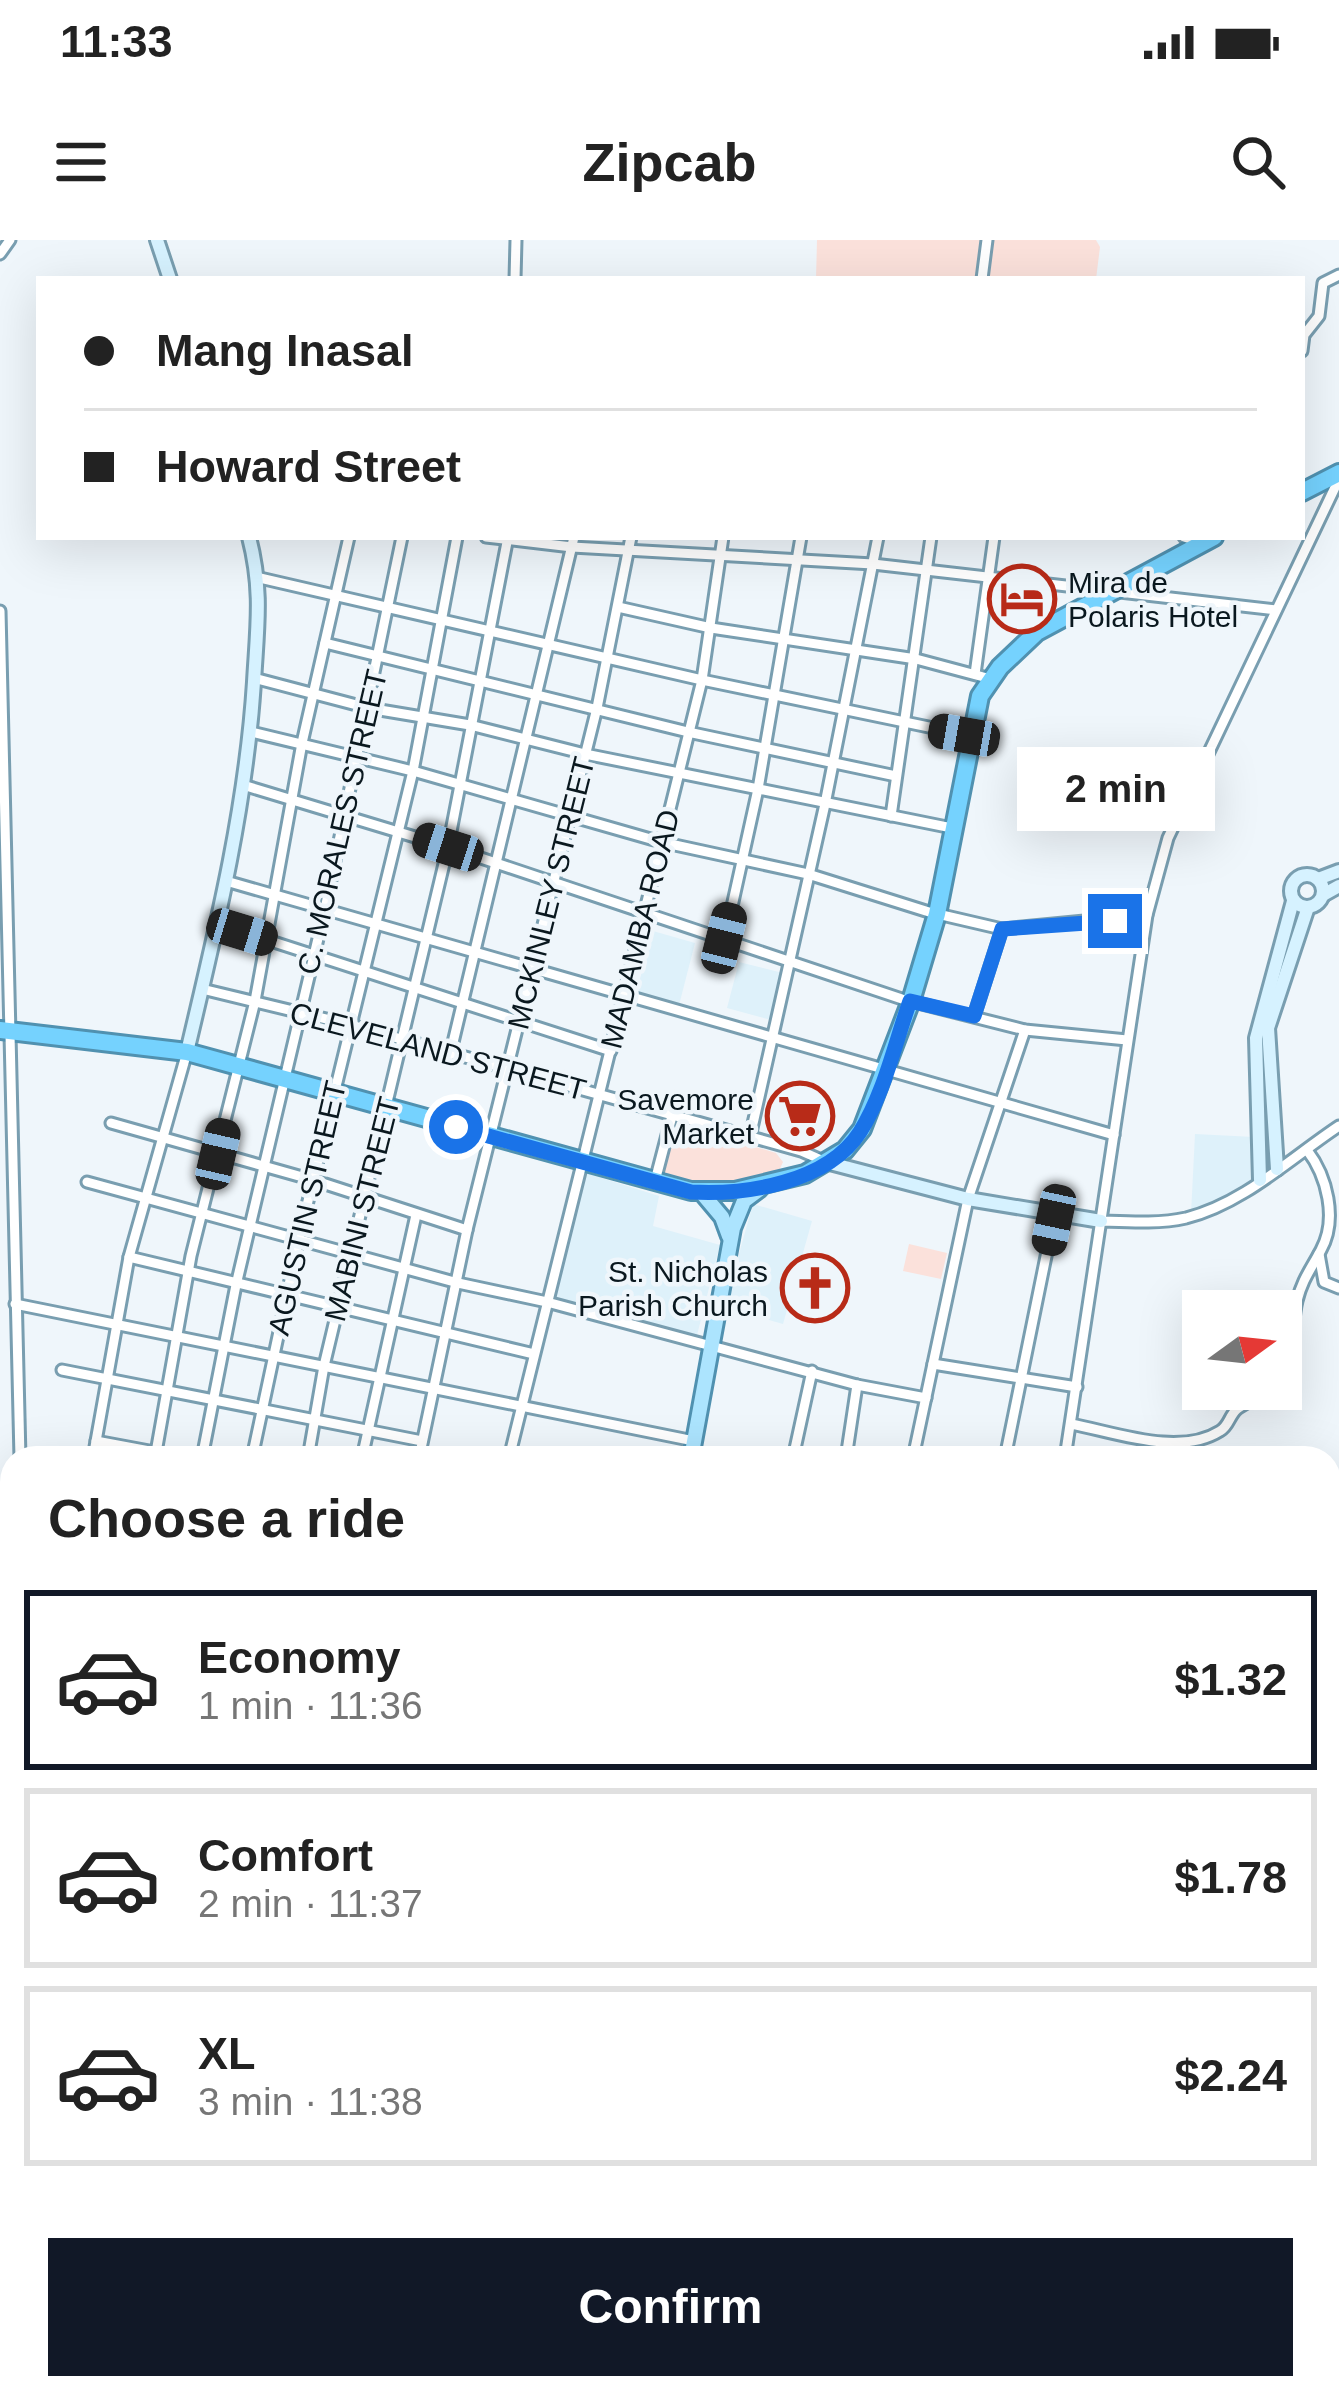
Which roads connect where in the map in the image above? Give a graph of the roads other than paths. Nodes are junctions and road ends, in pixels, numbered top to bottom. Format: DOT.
graph roads {
  1 [pos="10,240"];
  2 [pos="157,240"];
  3 [pos="516,240"];
  4 [pos="987,240"];
  5 [pos="0,254"];
  6 [pos="1339,275"];
  7 [pos="169,276"];
  8 [pos="515,276"];
  9 [pos="982,276"];
  10 [pos="1305,333"];
  11 [pos="1339,476"];
  12 [pos="1305,491"];
  13 [pos="250,540"];
  14 [pos="348,540"];
  15 [pos="401,540"];
  16 [pos="457,540"];
  17 [pos="508,540"];
  18 [pos="540,540"];
  19 [pos="631,540"];
  20 [pos="723,540"];
  21 [pos="800,540"];
  22 [pos="877,540"];
  23 [pos="931,540"];
  24 [pos="994,540"];
  25 [pos="1209,540"];
  26 [pos="573,542"];
  27 [pos="629,550"];
  28 [pos="721,554"];
  29 [pos="799,560"];
  30 [pos="873,564"];
  31 [pos="926,570"];
  32 [pos="260,578"];
  33 [pos="988,578"];
  34 [pos="1112,592"];
  35 [pos="336,595"];
  36 [pos="390,608"];
  37 [pos="618,608"];
  38 [pos="0,610"];
  39 [pos="1276,610"];
  40 [pos="442,620"];
  41 [pos="711,628"];
  42 [pos="490,632"];
  43 [pos="785,640"];
  44 [pos="550,642"];
  45 [pos="326,643"];
  46 [pos="857,650"];
  47 [pos="380,655"];
  48 [pos="608,657"];
  49 [pos="916,659"];
  50 [pos="433,667"];
  51 [pos="983,676"];
  52 [pos="254,678"];
  53 [pos="479,679"];
  54 [pos="701,680"];
  55 [pos="539,694"];
  56 [pos="315,695"];
  57 [pos="775,696"];
  58 [pos="368,708"];
  59 [pos="597,708"];
  60 [pos="844,709"];
  61 [pos="424,719"];
  62 [pos="470,725"];
  63 [pos="905,725"];
  64 [pos="251,732"];
  65 [pos="688,732"];
  66 [pos="972,736"];
  67 [pos="527,740"];
  68 [pos="302,742"];
  69 [pos="765,747"];
  70 [pos="585,754"];
  71 [pos="356,756"];
  72 [pos="833,764"];
  73 [pos="413,771"];
  74 [pos="678,773"];
  75 [pos="896,776"];
  76 [pos="244,784"];
  77 [pos="459,784"];
  78 [pos="758,789"];
  79 [pos="293,799"];
  80 [pos="512,799"];
  81 [pos="825,804"];
  82 [pos="344,814"];
  83 [pos="570,814"];
  84 [pos="891,816"];
  85 [pos="956,828"];
  86 [pos="399,831"];
  87 [pos="662,842"];
  88 [pos="448,847"];
  89 [pos="743,861"];
  90 [pos="496,863"];
  91 [pos="1339,871"];
  92 [pos="808,874"];
  93 [pos="1318,879"];
  94 [pos="226,880"];
  95 [pos="554,882"];
  96 [pos="1339,886"];
  97 [pos="275,893"];
  98 [pos="1323,895"];
  99 [pos="1293,901"];
  100 [pos="1308,908"];
  101 [pos="325,909"];
  102 [pos="645,914"];
  103 [pos="937,914"];
  104 [pos="1147,915"];
  105 [pos="378,924"];
  106 [pos="218,925"];
  107 [pos="1002,929"];
  108 [pos="428,936"];
  109 [pos="724,938"];
  110 [pos="266,939"];
  111 [pos="475,951"];
  112 [pos="312,954"];
  113 [pos="788,959"];
  114 [pos="531,966"];
  115 [pos="364,971"];
  116 [pos="202,989"];
  117 [pos="415,989"];
  118 [pos="625,995"];
  119 [pos="255,1001"];
  120 [pos="910,1001"];
  121 [pos="462,1004"];
  122 [pos="300,1012"];
  123 [pos="974,1016"];
  124 [pos="517,1021"];
  125 [pos="351,1025"];
  126 [pos="4,1030"];
  127 [pos="1025,1030"];
  128 [pos="772,1034"];
  129 [pos="1127,1040"];
  130 [pos="402,1042"];
  131 [pos="187,1052"];
  132 [pos="611,1052"];
  133 [pos="449,1055"];
  134 [pos="239,1066"];
  135 [pos="886,1068"];
  136 [pos="507,1071"];
  137 [pos="286,1079"];
  138 [pos="335,1094"];
  139 [pos="600,1095"];
  140 [pos="1000,1103"];
  141 [pos="387,1109"];
  142 [pos="672,1116"];
  143 [pos="111,1123"];
  144 [pos="1339,1126"];
  145 [pos="1114,1135"];
  146 [pos="161,1136"];
  147 [pos="490,1137"];
  148 [pos="750,1137"];
  149 [pos="1307,1150"];
  150 [pos="218,1154"];
  151 [pos="826,1162"];
  152 [pos="581,1164"];
  153 [pos="266,1168"];
  154 [pos="1277,1169"];
  155 [pos="313,1180"];
  156 [pos="1260,1180"];
  157 [pos="86,1182"];
  158 [pos="654,1183"];
  159 [pos="765,1185"];
  160 [pos="701,1192"];
  161 [pos="145,1196"];
  162 [pos="367,1198"];
  163 [pos="968,1199"];
  164 [pos="204,1212"];
  165 [pos="416,1216"];
  166 [pos="1054,1216"];
  167 [pos="1102,1221"];
  168 [pos="251,1226"];
  169 [pos="467,1230"];
  170 [pos="299,1238"];
  171 [pos="730,1241"];
  172 [pos="353,1252"];
  173 [pos="1319,1253"];
  174 [pos="129,1258"];
  175 [pos="404,1267"];
  176 [pos="188,1273"];
  177 [pos="458,1283"];
  178 [pos="236,1285"];
  179 [pos="1339,1288"];
  180 [pos="1300,1290"];
  181 [pos="286,1296"];
  182 [pos="547,1302"];
  183 [pos="15,1304"];
  184 [pos="339,1307"];
  185 [pos="392,1319"];
  186 [pos="116,1324"];
  187 [pos="445,1332"];
  188 [pos="176,1336"];
  189 [pos="711,1344"];
  190 [pos="224,1345"];
  191 [pos="534,1354"];
  192 [pos="272,1356"];
  193 [pos="933,1364"];
  194 [pos="324,1366"];
  195 [pos="62,1370"];
  196 [pos="812,1372"];
  197 [pos="380,1378"];
  198 [pos="1019,1378"];
  199 [pos="106,1380"];
  200 [pos="857,1384"];
  201 [pos="1077,1387"];
  202 [pos="433,1388"];
  203 [pos="167,1392"];
  204 [pos="926,1398"];
  205 [pos="212,1399"];
  206 [pos="521,1406"];
  207 [pos="261,1409"];
  208 [pos="1238,1410"];
  209 [pos="316,1418"];
  210 [pos="1071,1424"];
  211 [pos="369,1429"];
  212 [pos="96,1441"];
  213 [pos="422,1441"];
  214 [pos="694,1441"];
  215 [pos="20,1446"];
  216 [pos="95,1446"];
  217 [pos="116,1446"];
  218 [pos="158,1446"];
  219 [pos="204,1446"];
  220 [pos="254,1446"];
  221 [pos="310,1446"];
  222 [pos="365,1446"];
  223 [pos="421,1446"];
  224 [pos="512,1446"];
  225 [pos="693,1446"];
  226 [pos="796,1446"];
  227 [pos="848,1446"];
  228 [pos="918,1446"];
  229 [pos="1007,1446"];
  230 [pos="1067,1446"];
  1 -- 5 [label="street"];
  2 -- 7 [label="street"];
  3 -- 8 [label="street"];
  4 -- 9 [label="street"];
  6 -- 10 [label="street"];
  11 -- 12 [label="highway"];
  11 -- 39 [label="street"];
  13 -- 32 [label="street"];
  14 -- 35 [label="street"];
  15 -- 36 [label="street, C. MORALES STREET"];
  16 -- 40 [label="street, AGUSTIN STREET"];
  17 -- 42 [label="street, MABINI STREET"];
  18 -- 26 [label="street"];
  19 -- 27 [label="street, MCKINLEY STREET"];
  20 -- 28 [label="street, MADAMBA ROAD"];
  21 -- 29 [label="street"];
  22 -- 30 [label="street"];
  23 -- 31 [label="street"];
  24 -- 33 [label="street"];
  25 -- 34 [label="highway"];
  26 -- 27 [label="street"];
  26 -- 44 [label="street"];
  27 -- 28 [label="street"];
  27 -- 37 [label="street, MCKINLEY STREET"];
  28 -- 29 [label="street"];
  28 -- 41 [label="street, MADAMBA ROAD"];
  29 -- 30 [label="street"];
  29 -- 43 [label="street"];
  30 -- 31 [label="street"];
  30 -- 46 [label="street"];
  31 -- 33 [label="street"];
  31 -- 49 [label="street"];
  32 -- 35 [label="street"];
  32 -- 52 [label="street"];
  33 -- 34 [label="street"];
  33 -- 51 [label="street"];
  34 -- 39 [label="street"];
  34 -- 51 [label="highway"];
  35 -- 36 [label="street"];
  35 -- 45 [label="street"];
  36 -- 40 [label="street"];
  36 -- 47 [label="street, C. MORALES STREET"];
  37 -- 41 [label="street"];
  37 -- 48 [label="street, MCKINLEY STREET"];
  38 -- 126 [label="street"];
  39 -- 104 [label="street"];
  40 -- 42 [label="street"];
  40 -- 50 [label="street, AGUSTIN STREET"];
  41 -- 43 [label="street"];
  41 -- 54 [label="street, MADAMBA ROAD"];
  42 -- 44 [label="street"];
  42 -- 53 [label="street, MABINI STREET"];
  43 -- 46 [label="street"];
  43 -- 57 [label="street"];
  44 -- 48 [label="street"];
  44 -- 55 [label="street"];
  45 -- 47 [label="street"];
  45 -- 56 [label="street"];
  46 -- 49 [label="street"];
  46 -- 60 [label="street"];
  47 -- 50 [label="street"];
  47 -- 58 [label="street, C. MORALES STREET"];
  48 -- 54 [label="street"];
  48 -- 59 [label="street, MCKINLEY STREET"];
  49 -- 51 [label="street"];
  49 -- 63 [label="street"];
  50 -- 53 [label="street"];
  50 -- 61 [label="street, AGUSTIN STREET"];
  51 -- 66 [label="highway"];
  52 -- 56 [label="street"];
  52 -- 64 [label="street"];
  53 -- 55 [label="street"];
  53 -- 62 [label="street, MABINI STREET"];
  54 -- 57 [label="street"];
  54 -- 65 [label="street, MADAMBA ROAD"];
  55 -- 59 [label="street"];
  55 -- 67 [label="street"];
  56 -- 58 [label="street"];
  56 -- 68 [label="street"];
  57 -- 60 [label="street"];
  57 -- 69 [label="street"];
  58 -- 61 [label="street"];
  58 -- 71 [label="street, C. MORALES STREET"];
  59 -- 65 [label="street"];
  59 -- 70 [label="street, MCKINLEY STREET"];
  60 -- 63 [label="street"];
  60 -- 72 [label="street"];
  61 -- 62 [label="street"];
  61 -- 73 [label="street, AGUSTIN STREET"];
  62 -- 67 [label="street"];
  62 -- 77 [label="street, MABINI STREET"];
  63 -- 66 [label="street"];
  63 -- 75 [label="street"];
  64 -- 68 [label="street"];
  64 -- 76 [label="street"];
  65 -- 69 [label="street"];
  65 -- 74 [label="street, MADAMBA ROAD"];
  66 -- 85 [label="highway"];
  67 -- 70 [label="street"];
  67 -- 80 [label="street"];
  68 -- 71 [label="street"];
  68 -- 79 [label="street"];
  69 -- 72 [label="street"];
  69 -- 78 [label="street"];
  70 -- 74 [label="street"];
  70 -- 83 [label="street, MCKINLEY STREET"];
  71 -- 73 [label="street"];
  71 -- 82 [label="street, C. MORALES STREET"];
  72 -- 75 [label="street"];
  72 -- 81 [label="street"];
  73 -- 77 [label="street"];
  73 -- 86 [label="street, AGUSTIN STREET"];
  74 -- 78 [label="street"];
  74 -- 87 [label="street, MADAMBA ROAD"];
  75 -- 84 [label="street"];
  76 -- 79 [label="street"];
  76 -- 94 [label="street"];
  77 -- 80 [label="street"];
  77 -- 88 [label="street, MABINI STREET"];
  78 -- 81 [label="street"];
  78 -- 89 [label="street"];
  79 -- 82 [label="street"];
  79 -- 97 [label="street"];
  80 -- 83 [label="street"];
  80 -- 90 [label="street"];
  81 -- 84 [label="street"];
  81 -- 92 [label="street"];
  82 -- 86 [label="street"];
  82 -- 101 [label="street, C. MORALES STREET"];
  83 -- 87 [label="street"];
  83 -- 95 [label="street, MCKINLEY STREET"];
  84 -- 85 [label="street"];
  85 -- 103 [label="highway"];
  86 -- 88 [label="street"];
  86 -- 105 [label="street, AGUSTIN STREET"];
  87 -- 89 [label="street"];
  87 -- 102 [label="street, MADAMBA ROAD"];
  88 -- 90 [label="street"];
  88 -- 108 [label="street, MABINI STREET"];
  89 -- 92 [label="street"];
  89 -- 109 [label="street"];
  90 -- 95 [label="street"];
  90 -- 111 [label="street"];
  91 -- 93 [label="street"];
  92 -- 103 [label="street"];
  92 -- 113 [label="street"];
  93 -- 98 [label="street"];
  93 -- 99 [label="street"];
  94 -- 97 [label="street"];
  94 -- 106 [label="street"];
  95 -- 102 [label="street"];
  95 -- 114 [label="street, MCKINLEY STREET"];
  96 -- 98 [label="street"];
  97 -- 101 [label="street"];
  97 -- 110 [label="street"];
  98 -- 100 [label="street"];
  99 -- 100 [label="street"];
  99 -- 156 [label="street"];
  100 -- 154 [label="street"];
  101 -- 105 [label="street"];
  101 -- 112 [label="street, C. MORALES STREET"];
  102 -- 109 [label="street"];
  102 -- 118 [label="street, MADAMBA ROAD"];
  103 -- 107 [label="street"];
  103 -- 120 [label="highway"];
  104 -- 107 [label="street"];
  104 -- 129 [label="street"];
  105 -- 108 [label="street"];
  105 -- 115 [label="street, AGUSTIN STREET"];
  106 -- 110 [label="street"];
  106 -- 116 [label="street"];
  107 -- 123 [label="street"];
  108 -- 111 [label="street"];
  108 -- 117 [label="street, MABINI STREET"];
  109 -- 113 [label="street"];
  110 -- 112 [label="street"];
  110 -- 119 [label="street"];
  111 -- 114 [label="street"];
  111 -- 121 [label="street"];
  112 -- 115 [label="street"];
  112 -- 122 [label="street, C. MORALES STREET"];
  113 -- 120 [label="street"];
  113 -- 128 [label="street"];
  114 -- 118 [label="street"];
  114 -- 124 [label="street, MCKINLEY STREET"];
  115 -- 117 [label="street"];
  115 -- 125 [label="street, AGUSTIN STREET"];
  116 -- 119 [label="street, CLEVELAND STREET"];
  116 -- 131 [label="street"];
  117 -- 121 [label="street"];
  117 -- 130 [label="street, MABINI STREET"];
  118 -- 128 [label="street"];
  118 -- 132 [label="street, MADAMBA ROAD"];
  119 -- 122 [label="street, CLEVELAND STREET"];
  119 -- 134 [label="street"];
  120 -- 123 [label="street"];
  120 -- 135 [label="highway"];
  121 -- 124 [label="street"];
  121 -- 133 [label="street"];
  122 -- 125 [label="street, CLEVELAND STREET"];
  122 -- 137 [label="street, C. MORALES STREET"];
  123 -- 127 [label="street"];
  124 -- 132 [label="street"];
  124 -- 136 [label="street, MCKINLEY STREET"];
  125 -- 130 [label="street, CLEVELAND STREET"];
  125 -- 138 [label="street, AGUSTIN STREET"];
  126 -- 131 [label="highway"];
  126 -- 183 [label="street"];
  127 -- 129 [label="street"];
  127 -- 140 [label="street"];
  128 -- 135 [label="street"];
  128 -- 148 [label="street"];
  129 -- 145 [label="street"];
  130 -- 133 [label="street, CLEVELAND STREET"];
  130 -- 141 [label="street, MABINI STREET"];
  131 -- 134 [label="highway"];
  131 -- 146 [label="street"];
  132 -- 139 [label="street, MADAMBA ROAD"];
  133 -- 136 [label="street, CLEVELAND STREET"];
  134 -- 137 [label="highway"];
  134 -- 150 [label="street"];
  135 -- 140 [label="street"];
  135 -- 151 [label="highway"];
  136 -- 139 [label="street, CLEVELAND STREET"];
  136 -- 147 [label="street, MCKINLEY STREET"];
  137 -- 138 [label="highway"];
  137 -- 153 [label="street, C. MORALES STREET"];
  138 -- 141 [label="highway"];
  138 -- 155 [label="street, AGUSTIN STREET"];
  139 -- 142 [label="street, CLEVELAND STREET"];
  139 -- 152 [label="street, MADAMBA ROAD"];
  140 -- 145 [label="street"];
  140 -- 163 [label="street"];
  141 -- 147 [label="highway"];
  141 -- 162 [label="street, MABINI STREET"];
  142 -- 148 [label="street, CLEVELAND STREET"];
  142 -- 158 [label="street"];
  143 -- 146 [label="street"];
  144 -- 149 [label="street"];
  145 -- 167 [label="street"];
  146 -- 150 [label="street"];
  146 -- 161 [label="street"];
  147 -- 152 [label="highway"];
  147 -- 169 [label="street, MCKINLEY STREET"];
  148 -- 151 [label="street, CLEVELAND STREET"];
  149 -- 154 [label="street"];
  149 -- 173 [label="street"];
  150 -- 153 [label="street"];
  150 -- 164 [label="street"];
  151 -- 159 [label="highway"];
  151 -- 163 [label="street"];
  152 -- 158 [label="highway"];
  152 -- 182 [label="street, MADAMBA ROAD"];
  153 -- 155 [label="street"];
  153 -- 168 [label="street, C. MORALES STREET"];
  154 -- 156 [label="street"];
  155 -- 162 [label="street"];
  155 -- 170 [label="street, AGUSTIN STREET"];
  156 -- 167 [label="street"];
  157 -- 161 [label="street"];
  158 -- 160 [label="highway"];
  159 -- 160 [label="highway"];
  159 -- 171 [label="main road"];
  160 -- 171 [label="main road"];
  161 -- 164 [label="street"];
  161 -- 174 [label="street"];
  162 -- 165 [label="street"];
  162 -- 172 [label="street, MABINI STREET"];
  163 -- 166 [label="street"];
  163 -- 193 [label="street"];
  164 -- 168 [label="street"];
  164 -- 176 [label="street"];
  165 -- 169 [label="street"];
  165 -- 175 [label="street"];
  166 -- 167 [label="street"];
  166 -- 198 [label="street"];
  167 -- 201 [label="street"];
  168 -- 170 [label="street"];
  168 -- 178 [label="street, C. MORALES STREET"];
  169 -- 177 [label="street, MCKINLEY STREET"];
  170 -- 172 [label="street"];
  170 -- 181 [label="street, AGUSTIN STREET"];
  171 -- 189 [label="main road"];
  172 -- 175 [label="street"];
  172 -- 184 [label="street, MABINI STREET"];
  173 -- 179 [label="street"];
  173 -- 180 [label="street"];
  174 -- 176 [label="street"];
  174 -- 186 [label="street"];
  175 -- 177 [label="street"];
  175 -- 185 [label="street"];
  176 -- 178 [label="street"];
  176 -- 188 [label="street"];
  177 -- 182 [label="street"];
  177 -- 187 [label="street, MCKINLEY STREET"];
  178 -- 181 [label="street"];
  178 -- 190 [label="street, C. MORALES STREET"];
  181 -- 184 [label="street"];
  181 -- 192 [label="street, AGUSTIN STREET"];
  182 -- 189 [label="street"];
  182 -- 191 [label="street, MADAMBA ROAD"];
  183 -- 186 [label="street"];
  183 -- 215 [label="street"];
  184 -- 185 [label="street"];
  184 -- 194 [label="street, MABINI STREET"];
  185 -- 187 [label="street"];
  185 -- 197 [label="street"];
  186 -- 188 [label="street"];
  186 -- 199 [label="street"];
  187 -- 191 [label="street"];
  187 -- 202 [label="street, MCKINLEY STREET"];
  188 -- 190 [label="street"];
  188 -- 203 [label="street"];
  189 -- 196 [label="street"];
  189 -- 214 [label="main road"];
  190 -- 192 [label="street"];
  190 -- 205 [label="street, C. MORALES STREET"];
  191 -- 206 [label="street, MADAMBA ROAD"];
  192 -- 194 [label="street"];
  192 -- 207 [label="street, AGUSTIN STREET"];
  193 -- 198 [label="street"];
  193 -- 204 [label="street"];
  194 -- 197 [label="street"];
  194 -- 209 [label="street, MABINI STREET"];
  195 -- 199 [label="street"];
  196 -- 200 [label="street"];
  196 -- 226 [label="street"];
  197 -- 202 [label="street"];
  197 -- 211 [label="street"];
  198 -- 201 [label="street"];
  198 -- 229 [label="street"];
  199 -- 203 [label="street"];
  199 -- 212 [label="street"];
  200 -- 204 [label="street"];
  200 -- 227 [label="street"];
  201 -- 210 [label="street"];
  202 -- 206 [label="street"];
  202 -- 213 [label="street, MCKINLEY STREET"];
  203 -- 205 [label="street"];
  203 -- 218 [label="street"];
  204 -- 228 [label="street"];
  205 -- 207 [label="street"];
  205 -- 219 [label="street, C. MORALES STREET"];
  206 -- 214 [label="street"];
  206 -- 224 [label="street, MADAMBA ROAD"];
  207 -- 209 [label="street"];
  207 -- 220 [label="street, AGUSTIN STREET"];
  208 -- 210 [label="street"];
  209 -- 211 [label="street"];
  209 -- 221 [label="street, MABINI STREET"];
  210 -- 230 [label="street"];
  211 -- 213 [label="street"];
  211 -- 222 [label="street"];
  212 -- 216 [label="street"];
  212 -- 217 [label="street"];
  213 -- 223 [label="street, MCKINLEY STREET"];
  214 -- 225 [label="main road"];
}
